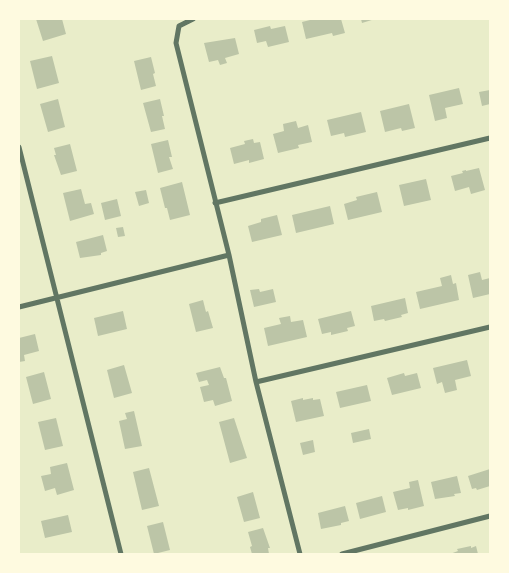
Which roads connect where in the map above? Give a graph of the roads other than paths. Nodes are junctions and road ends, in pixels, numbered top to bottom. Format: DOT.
graph roads {
  1 [pos="193,19"];
  2 [pos="490,138"];
  3 [pos="19,147"];
  4 [pos="216,203"];
  5 [pos="229,255"];
  6 [pos="57,298"];
  7 [pos="19,307"];
  8 [pos="490,327"];
  9 [pos="256,382"];
  10 [pos="490,516"];
  11 [pos="119,554"];
  12 [pos="300,554"];
  13 [pos="342,554"];
  1 -- 4 [label="street"];
  2 -- 4 [label="street"];
  3 -- 6 [label="street"];
  4 -- 5 [label="street"];
  5 -- 6 [label="street"];
  5 -- 9 [label="street"];
  6 -- 7 [label="street"];
  6 -- 11 [label="street"];
  8 -- 9 [label="street"];
  9 -- 12 [label="street"];
  10 -- 13 [label="street"];
}
